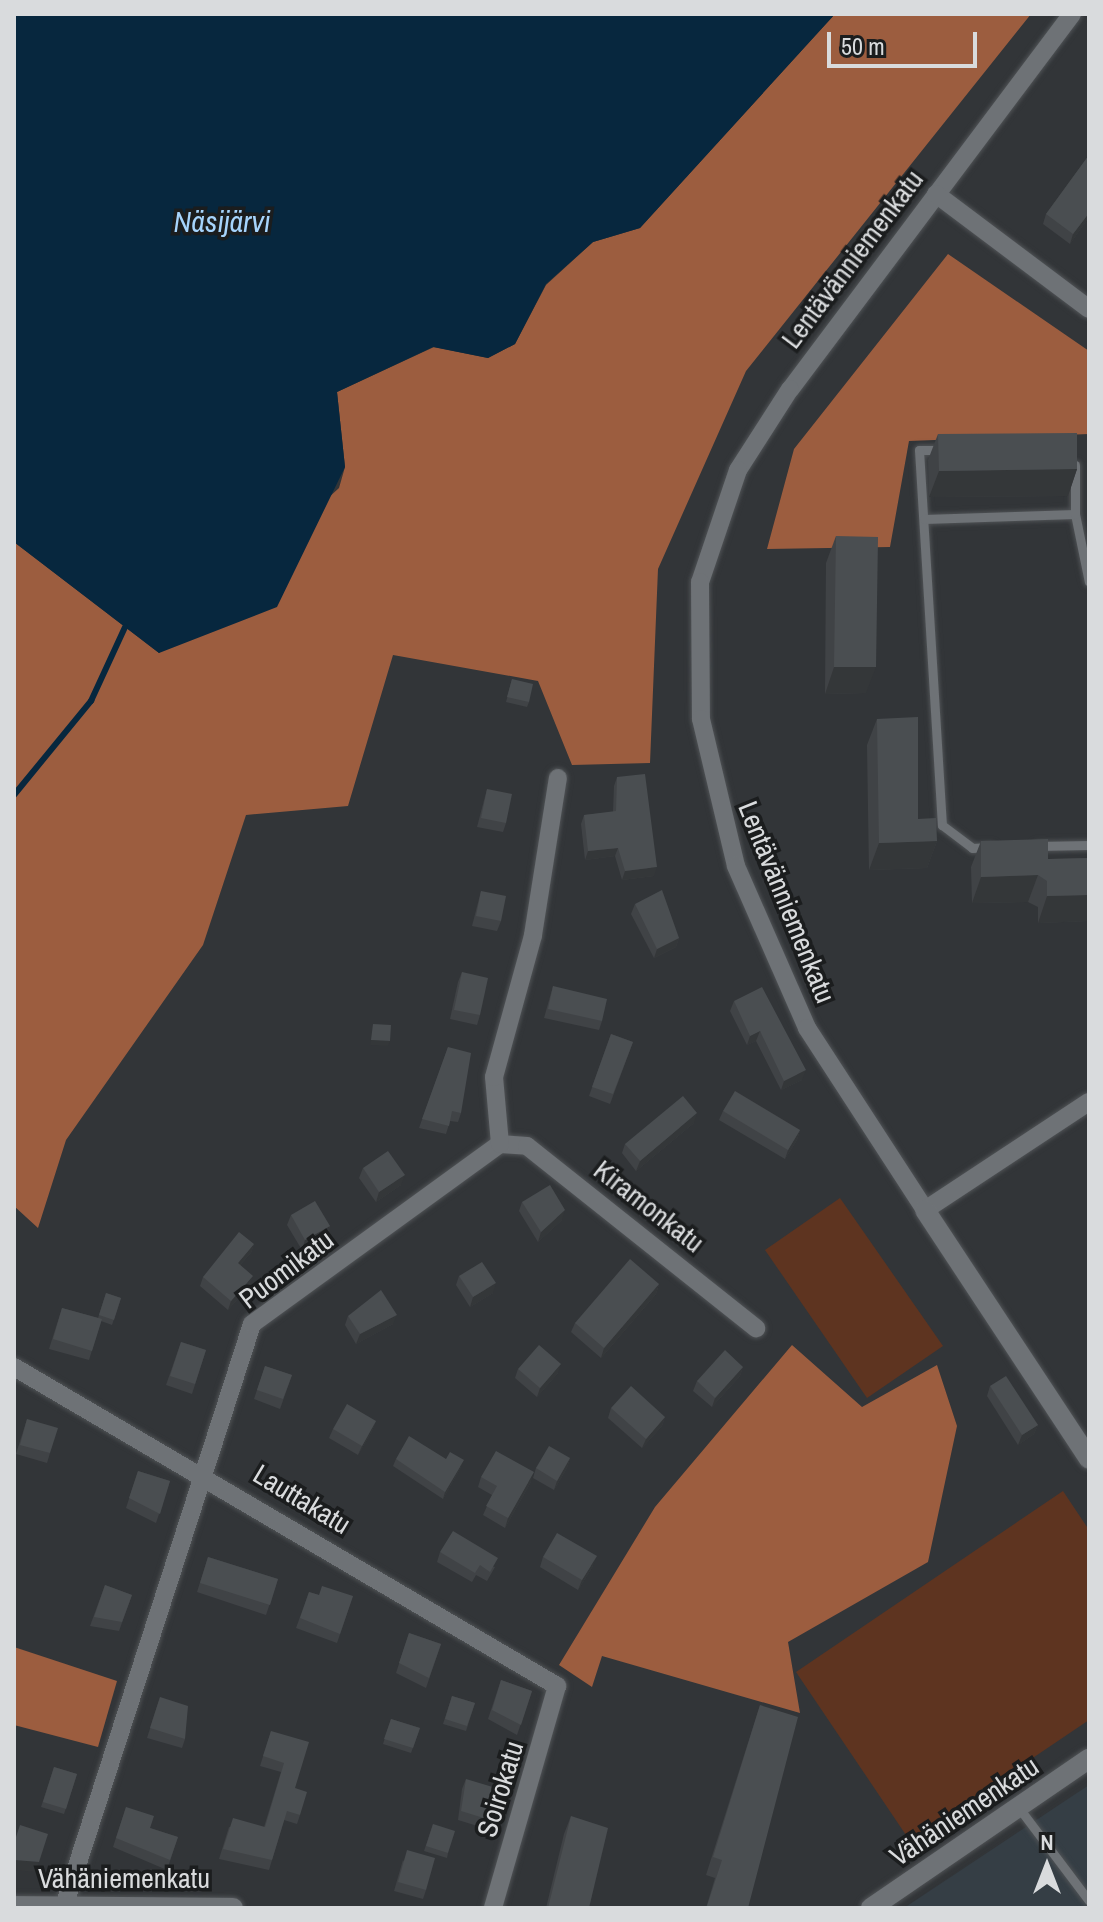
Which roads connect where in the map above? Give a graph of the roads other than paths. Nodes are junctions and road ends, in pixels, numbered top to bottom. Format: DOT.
graph roads {
  1 [pos="1072,14"];
  2 [pos="936,194"];
  3 [pos="1089,309"];
  4 [pos="966,451"];
  5 [pos="1075,452"];
  6 [pos="1075,514"];
  7 [pos="924,519"];
  8 [pos="1089,582"];
  9 [pos="558,778"];
  10 [pos="1089,845"];
  11 [pos="1029,846"];
  12 [pos="1000,847"];
  13 [pos="1089,1102"];
  14 [pos="500,1144"];
  15 [pos="925,1210"];
  16 [pos="756,1328"];
  17 [pos="14,1367"];
  18 [pos="1089,1459"];
  19 [pos="204,1474"];
  20 [pos="557,1686"];
  21 [pos="1089,1759"];
  22 [pos="1019,1808"];
  23 [pos="1089,1901"];
  24 [pos="65,1903"];
  25 [pos="14,1906"];
  26 [pos="233,1908"];
  27 [pos="493,1908"];
  28 [pos="871,1908"];
  1 -- 2 [label="street, Lentävänniemenkatu"];
  2 -- 3 [label="street"];
  2 -- 15 [label="street, Lentävänniemenkatu"];
  4 -- 7 [label="lane"];
  5 -- 6 [label="lane"];
  6 -- 7 [label="lane"];
  6 -- 8 [label="lane"];
  7 -- 12 [label="lane"];
  9 -- 14 [label="street"];
  10 -- 11 [label="lane"];
  13 -- 15 [label="street"];
  14 -- 16 [label="street, Kiramonkatu"];
  14 -- 19 [label="street, Puomikatu"];
  15 -- 18 [label="street, Lentävänniemenkatu"];
  17 -- 19 [label="street, Lauttakatu"];
  19 -- 20 [label="street, Lauttakatu"];
  19 -- 24 [label="street, Puomikatu"];
  20 -- 27 [label="street, Soirokatu"];
  21 -- 22 [label="street, Vähäniemenkatu"];
  22 -- 23 [label="lane"];
  22 -- 28 [label="street, Vähäniemenkatu"];
  24 -- 25 [label="street, Vähäniemenkatu"];
  24 -- 26 [label="street, Vähäniemenkatu"];
}
